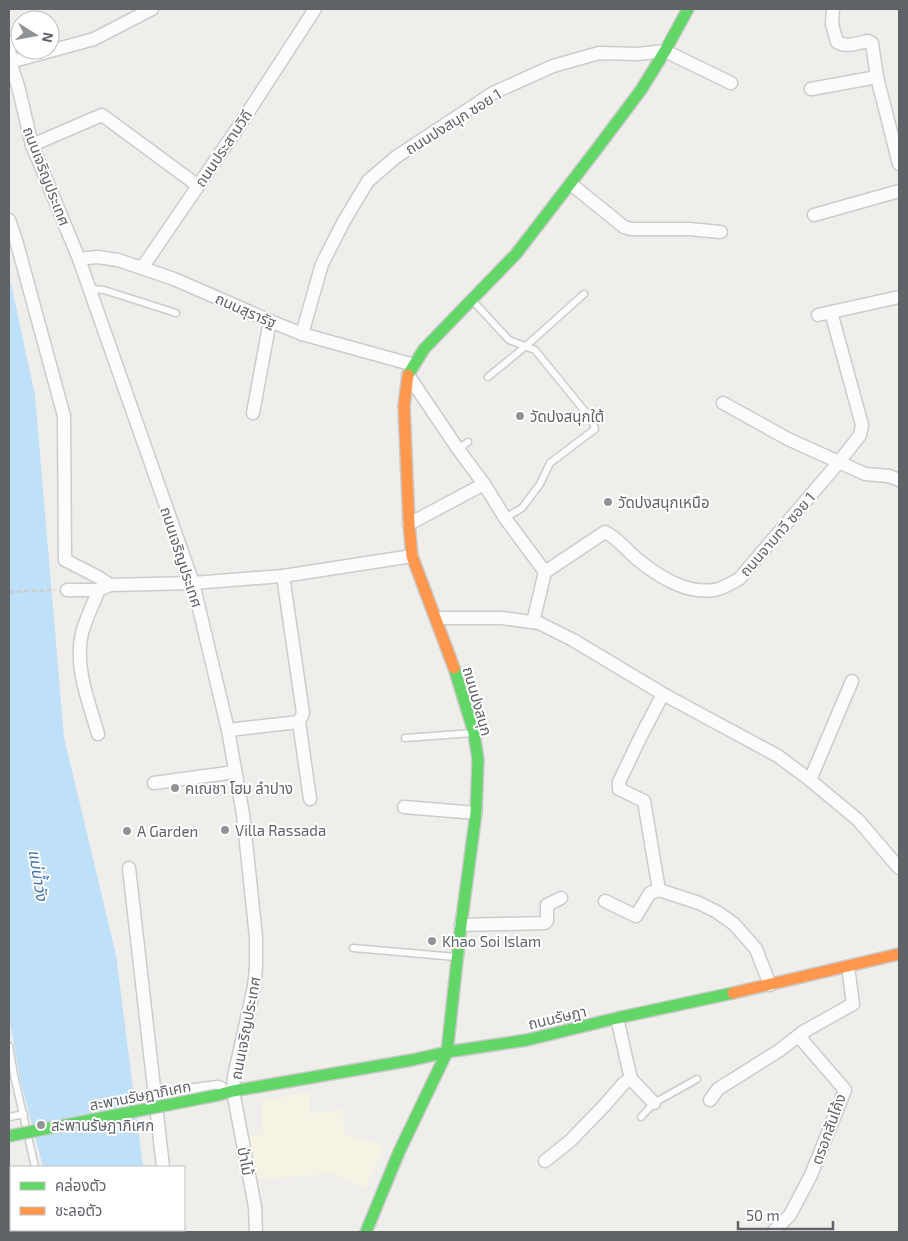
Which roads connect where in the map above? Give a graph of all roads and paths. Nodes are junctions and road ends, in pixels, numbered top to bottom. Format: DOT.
graph roads {
  1 [pos="152,9"];
  2 [pos="315,9"];
  3 [pos="688,9"];
  4 [pos="834,9"];
  5 [pos="9,42"];
  6 [pos="665,51"];
  7 [pos="10,62"];
  8 [pos="877,77"];
  9 [pos="731,83"];
  10 [pos="811,89"];
  11 [pos="32,145"];
  12 [pos="899,164"];
  13 [pos="571,184"];
  14 [pos="198,185"];
  15 [pos="899,191"];
  16 [pos="814,214"];
  17 [pos="9,220"];
  18 [pos="721,232"];
  19 [pos="79,259"];
  20 [pos="142,268"];
  21 [pos="90,289"];
  22 [pos="584,294"];
  23 [pos="899,297"];
  24 [pos="472,300"];
  25 [pos="831,312"];
  26 [pos="176,313"];
  27 [pos="818,314"];
  28 [pos="270,321"];
  29 [pos="302,334"];
  30 [pos="526,346"];
  31 [pos="411,370"];
  32 [pos="488,377"];
  33 [pos="723,403"];
  34 [pos="254,414"];
  35 [pos="839,462"];
  36 [pos="899,480"];
  37 [pos="484,484"];
  38 [pos="505,518"];
  39 [pos="409,524"];
  40 [pos="412,556"];
  41 [pos="546,572"];
  42 [pos="284,576"];
  43 [pos="193,583"];
  44 [pos="105,588"];
  45 [pos="67,590"];
  46 [pos="9,592"];
  47 [pos="436,618"];
  48 [pos="533,622"];
  49 [pos="852,681"];
  50 [pos="663,694"];
  51 [pos="299,722"];
  52 [pos="228,730"];
  53 [pos="474,732"];
  54 [pos="98,734"];
  55 [pos="405,738"];
  56 [pos="235,772"];
  57 [pos="810,780"];
  58 [pos="154,783"];
  59 [pos="310,799"];
  60 [pos="404,807"];
  61 [pos="476,813"];
  62 [pos="129,868"];
  63 [pos="899,868"];
  64 [pos="659,890"];
  65 [pos="561,898"];
  66 [pos="605,901"];
  67 [pos="461,925"];
  68 [pos="353,948"];
  69 [pos="899,954"];
  70 [pos="458,957"];
  71 [pos="848,967"];
  72 [pos="770,985"];
  73 [pos="618,1018"];
  74 [pos="803,1032"];
  75 [pos="9,1046"];
  76 [pos="447,1052"];
  77 [pos="697,1078"];
  78 [pos="631,1079"];
  79 [pos="233,1091"];
  80 [pos="155,1095"];
  81 [pos="218,1096"];
  82 [pos="710,1100"];
  83 [pos="654,1103"];
  84 [pos="24,1114"];
  85 [pos="9,1117"];
  86 [pos="641,1117"];
  87 [pos="9,1136"];
  88 [pos="545,1161"];
  89 [pos="35,1166"];
  90 [pos="163,1166"];
  91 [pos="256,1232"];
  92 [pos="366,1232"];
  93 [pos="773,1232"];
  1 -- 7 [label="street"];
  2 -- 14 [label="street, ถนนประสานวิถี"];
  3 -- 6 [label="street"];
  4 -- 8 [label="street"];
  5 -- 7 [label="street, ถนนเจริญประเทศ"];
  6 -- 9 [label="street"];
  6 -- 13 [label="street"];
  6 -- 29 [label="street, ถนนปงสนุก ซอย 1"];
  7 -- 11 [label="street, ถนนเจริญประเทศ"];
  8 -- 10 [label="street"];
  8 -- 12 [label="street"];
  11 -- 14 [label="street"];
  11 -- 19 [label="street, ถนนเจริญประเทศ"];
  13 -- 18 [label="street"];
  13 -- 24 [label="street"];
  14 -- 20 [label="street, ถนนประสานวิถี"];
  15 -- 16 [label="street"];
  17 -- 44 [label="street"];
  19 -- 20 [label="street, ถนนสุรารัฐ"];
  19 -- 21 [label="street, ถนนเจริญประเทศ"];
  20 -- 28 [label="street, ถนนสุรารัฐ"];
  21 -- 26 [label="lane"];
  21 -- 43 [label="street, ถนนเจริญประเทศ"];
  22 -- 30 [label="lane"];
  23 -- 25 [label="street"];
  24 -- 30 [label="lane"];
  24 -- 31 [label="street"];
  25 -- 27 [label="street"];
  25 -- 35 [label="street, ถนนจามทวี ซอย 1"];
  28 -- 29 [label="street, ถนนสุรารัฐ"];
  28 -- 34 [label="street"];
  29 -- 31 [label="street, ถนนสุรารัฐ"];
  30 -- 32 [label="lane"];
  30 -- 38 [label="lane"];
  31 -- 37 [label="street"];
  31 -- 39 [label="street, ถนนปงสนุก"];
  33 -- 35 [label="street"];
  35 -- 36 [label="street"];
  35 -- 41 [label="street, ถนนจามทวี ซอย 1"];
  37 -- 38 [label="street"];
  37 -- 39 [label="street"];
  38 -- 41 [label="street"];
  39 -- 40 [label="street, ถนนปงสนุก"];
  40 -- 42 [label="street"];
  40 -- 47 [label="street, ถนนปงสนุก"];
  41 -- 48 [label="street"];
  42 -- 43 [label="street"];
  42 -- 51 [label="street"];
  43 -- 44 [label="street"];
  43 -- 52 [label="street, ถนนเจริญประเทศ"];
  44 -- 45 [label="street"];
  44 -- 54 [label="street"];
  45 -- 46 [label="path"];
  47 -- 48 [label="street"];
  47 -- 53 [label="street, ถนนปงสนุก"];
  48 -- 50 [label="street"];
  49 -- 57 [label="street"];
  50 -- 57 [label="street"];
  50 -- 64 [label="street"];
  51 -- 52 [label="street"];
  51 -- 59 [label="street"];
  52 -- 56 [label="street, ถนนเจริญประเทศ"];
  53 -- 55 [label="lane"];
  53 -- 61 [label="street, ถนนปงสนุก"];
  56 -- 58 [label="street"];
  56 -- 79 [label="street, ถนนเจริญประเทศ"];
  57 -- 63 [label="street"];
  60 -- 61 [label="street"];
  61 -- 67 [label="street, ถนนปงสนุก"];
  62 -- 80 [label="street"];
  64 -- 66 [label="street"];
  64 -- 72 [label="street"];
  65 -- 67 [label="street"];
  67 -- 70 [label="street, ถนนปงสนุก"];
  68 -- 70 [label="lane"];
  69 -- 71 [label="street, ถนนรัษฎา"];
  70 -- 76 [label="street, ถนนปงสนุก"];
  71 -- 72 [label="street, ถนนรัษฎา"];
  71 -- 74 [label="street"];
  72 -- 73 [label="street, ถนนรัษฎา"];
  73 -- 76 [label="street, ถนนรัษฎา"];
  73 -- 78 [label="street"];
  74 -- 82 [label="street"];
  74 -- 93 [label="street, ตรอกสันโค้ง"];
  75 -- 84 [label="lane"];
  76 -- 79 [label="street, ถนนรัษฎา"];
  76 -- 92 [label="street, ถนนปงสนุก"];
  77 -- 83 [label="lane"];
  78 -- 83 [label="street"];
  78 -- 88 [label="street"];
  79 -- 80 [label="street"];
  79 -- 81 [label="street, ถนนรัษฎา"];
  79 -- 91 [label="street, ป่าไม้"];
  80 -- 90 [label="street"];
  81 -- 87 [label="street, สะพานรัษฏาภิเศก, bridge"];
  83 -- 86 [label="lane"];
  84 -- 85 [label="lane"];
  84 -- 89 [label="lane"];
}
